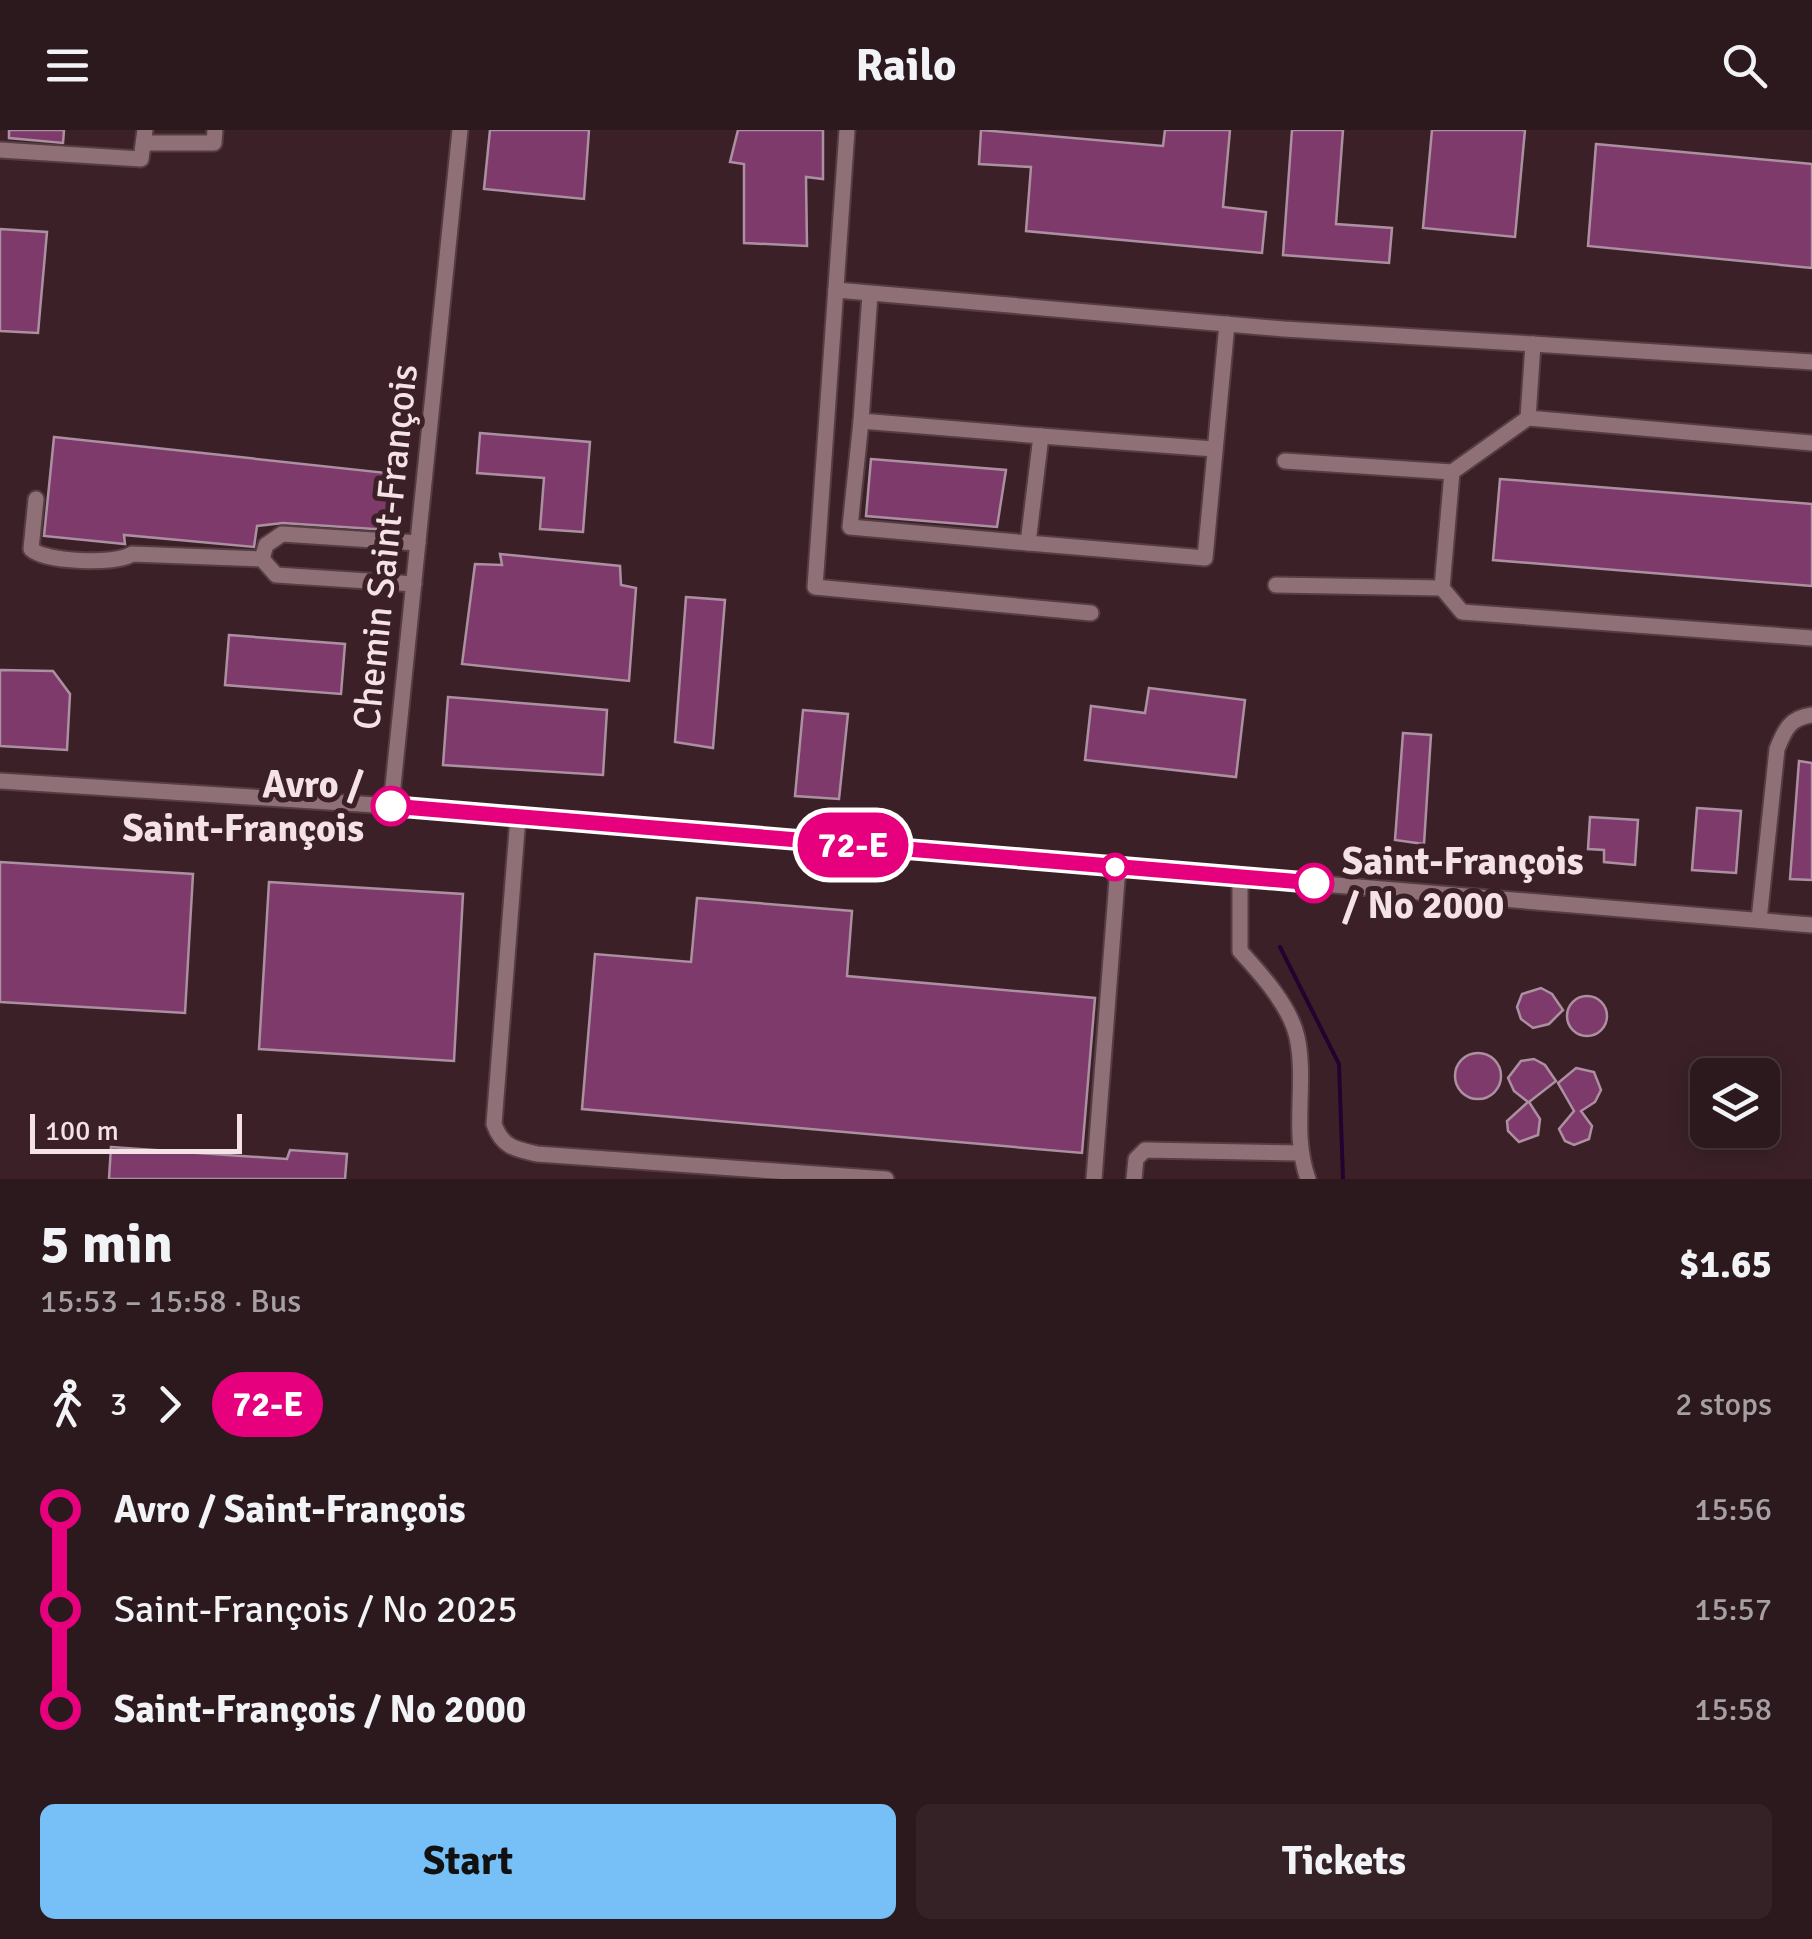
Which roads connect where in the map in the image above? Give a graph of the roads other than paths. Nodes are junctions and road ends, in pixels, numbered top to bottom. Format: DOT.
graph roads {
  1 [pos="214,130"];
  2 [pos="460,130"];
  3 [pos="847,130"];
  4 [pos="144,136"];
  5 [pos="0,150"];
  6 [pos="836,290"];
  7 [pos="870,294"];
  8 [pos="1227,324"];
  9 [pos="1532,344"];
  10 [pos="1812,362"];
  11 [pos="1528,418"];
  12 [pos="862,421"];
  13 [pos="1041,436"];
  14 [pos="1812,442"];
  15 [pos="1214,449"];
  16 [pos="1286,461"];
  17 [pos="1452,472"];
  18 [pos="36,500"];
  19 [pos="418,543"];
  20 [pos="1028,543"];
  21 [pos="262,559"];
  22 [pos="414,584"];
  23 [pos="1276,586"];
  24 [pos="1442,588"];
  25 [pos="1091,613"];
  26 [pos="1812,638"];
  27 [pos="1812,715"];
  28 [pos="0,781"];
  29 [pos="391,806"];
  30 [pos="518,817"];
  31 [pos="1118,867"];
  32 [pos="1240,877"];
  33 [pos="1760,920"];
  34 [pos="1812,925"];
  35 [pos="1299,1153"];
  36 [pos="886,1179"];
  37 [pos="1094,1179"];
  38 [pos="1134,1179"];
  39 [pos="1308,1179"];
  1 -- 4 [label="street"];
  2 -- 19 [label="street, Chemin Saint-François"];
  3 -- 6 [label="street"];
  4 -- 5 [label="street"];
  6 -- 7 [label="street"];
  6 -- 25 [label="street"];
  7 -- 8 [label="street"];
  7 -- 12 [label="street"];
  8 -- 9 [label="street"];
  8 -- 15 [label="street"];
  9 -- 10 [label="street"];
  9 -- 11 [label="street"];
  11 -- 14 [label="street"];
  11 -- 17 [label="street"];
  12 -- 13 [label="street"];
  12 -- 20 [label="street"];
  13 -- 15 [label="street"];
  13 -- 20 [label="street"];
  15 -- 20 [label="street"];
  16 -- 17 [label="street"];
  17 -- 24 [label="street"];
  18 -- 21 [label="street"];
  19 -- 21 [label="street"];
  19 -- 22 [label="street, Chemin Saint-François"];
  21 -- 22 [label="street"];
  22 -- 29 [label="street, Chemin Saint-François"];
  23 -- 24 [label="street"];
  24 -- 26 [label="street"];
  27 -- 33 [label="street"];
  28 -- 29 [label="street"];
  29 -- 30 [label="street"];
  30 -- 31 [label="street"];
  30 -- 36 [label="street"];
  31 -- 32 [label="street"];
  31 -- 37 [label="street"];
  32 -- 33 [label="street"];
  32 -- 35 [label="street"];
  33 -- 34 [label="street"];
  35 -- 38 [label="street"];
  35 -- 39 [label="street"];
}
